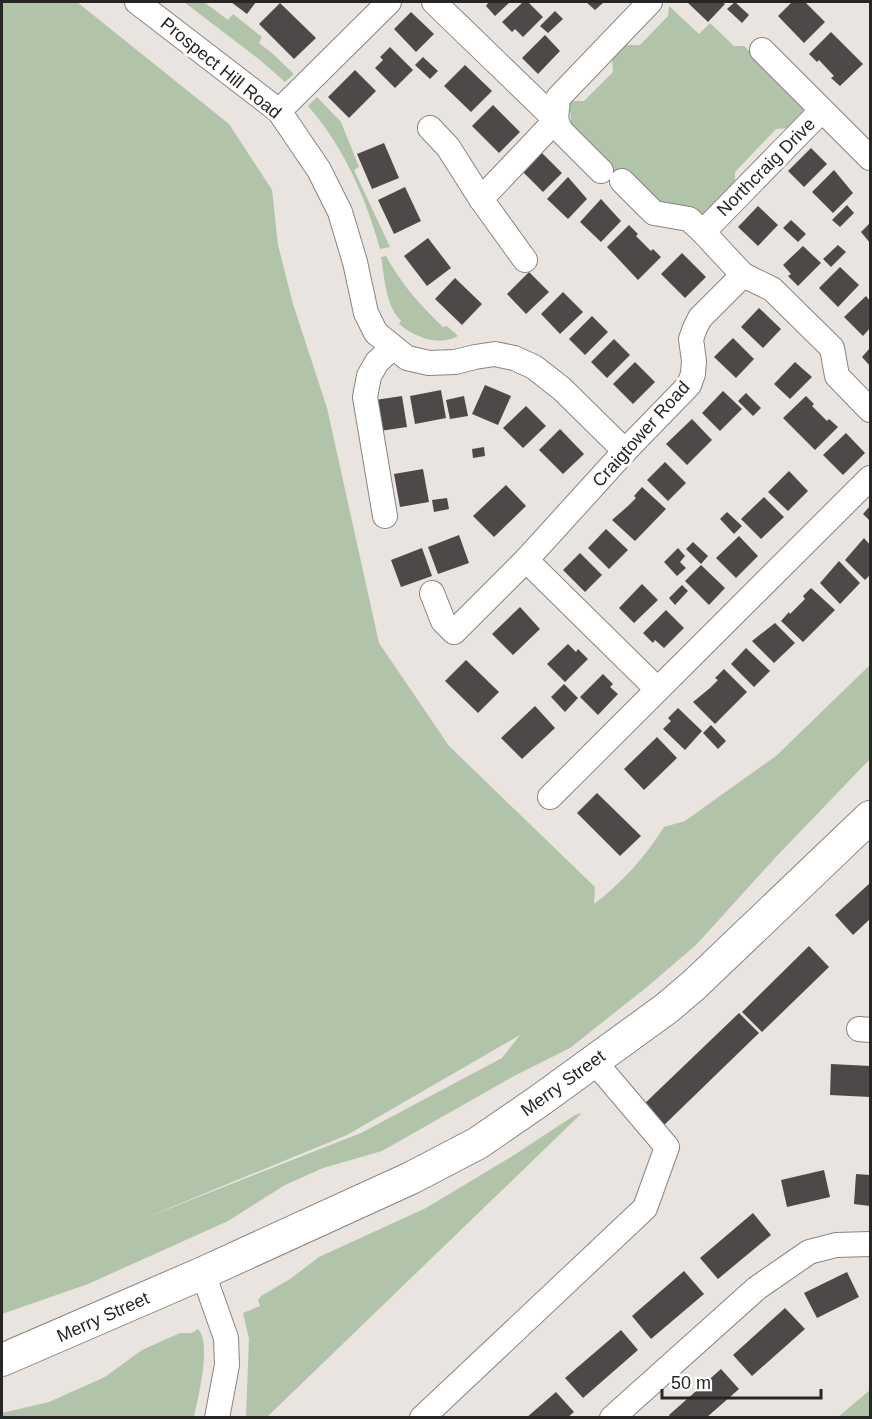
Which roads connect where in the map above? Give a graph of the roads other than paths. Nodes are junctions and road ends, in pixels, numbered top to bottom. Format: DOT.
graph roads {
  1 [pos="137,2"];
  2 [pos="434,2"];
  3 [pos="650,2"];
  4 [pos="376,6"];
  5 [pos="762,50"];
  6 [pos="822,110"];
  7 [pos="279,111"];
  8 [pos="556,120"];
  9 [pos="430,128"];
  10 [pos="870,158"];
  11 [pos="481,199"];
  12 [pos="703,232"];
  13 [pos="525,260"];
  14 [pos="743,275"];
  15 [pos="392,348"];
  16 [pos="870,410"];
  17 [pos="625,451"];
  18 [pos="870,478"];
  19 [pos="385,516"];
  20 [pos="526,560"];
  21 [pos="432,593"];
  22 [pos="657,689"];
  23 [pos="550,797"];
  24 [pos="870,817"];
  25 [pos="594,1061"];
  26 [pos="870,1244"];
  27 [pos="203,1273"];
  28 [pos="2,1360"];
  29 [pos="217,1418"];
  30 [pos="422,1418"];
  31 [pos="612,1418"];
  1 -- 7 [label="street, Prospect Hill Road"];
  2 -- 8 [label="street"];
  3 -- 8 [label="street"];
  4 -- 7 [label="street"];
  5 -- 6 [label="street"];
  6 -- 10 [label="street, Northcraig Drive"];
  6 -- 12 [label="street, Northcraig Drive"];
  7 -- 15 [label="street, Prospect Hill Road"];
  8 -- 11 [label="street"];
  8 -- 12 [label="street"];
  9 -- 11 [label="street"];
  11 -- 13 [label="street"];
  12 -- 14 [label="street, Northcraig Drive"];
  14 -- 16 [label="street"];
  14 -- 17 [label="street, Craigtower Road"];
  15 -- 17 [label="street, Prospect Hill Road"];
  15 -- 19 [label="street"];
  17 -- 20 [label="street, Craigtower Road"];
  18 -- 22 [label="street"];
  20 -- 21 [label="street, Craigtower Road"];
  20 -- 22 [label="street"];
  22 -- 23 [label="street"];
  24 -- 25 [label="main road, Merry Street"];
  25 -- 27 [label="main road, Merry Street"];
  25 -- 30 [label="street"];
  26 -- 31 [label="street"];
  27 -- 28 [label="main road, Merry Street"];
  27 -- 29 [label="street"];
}
